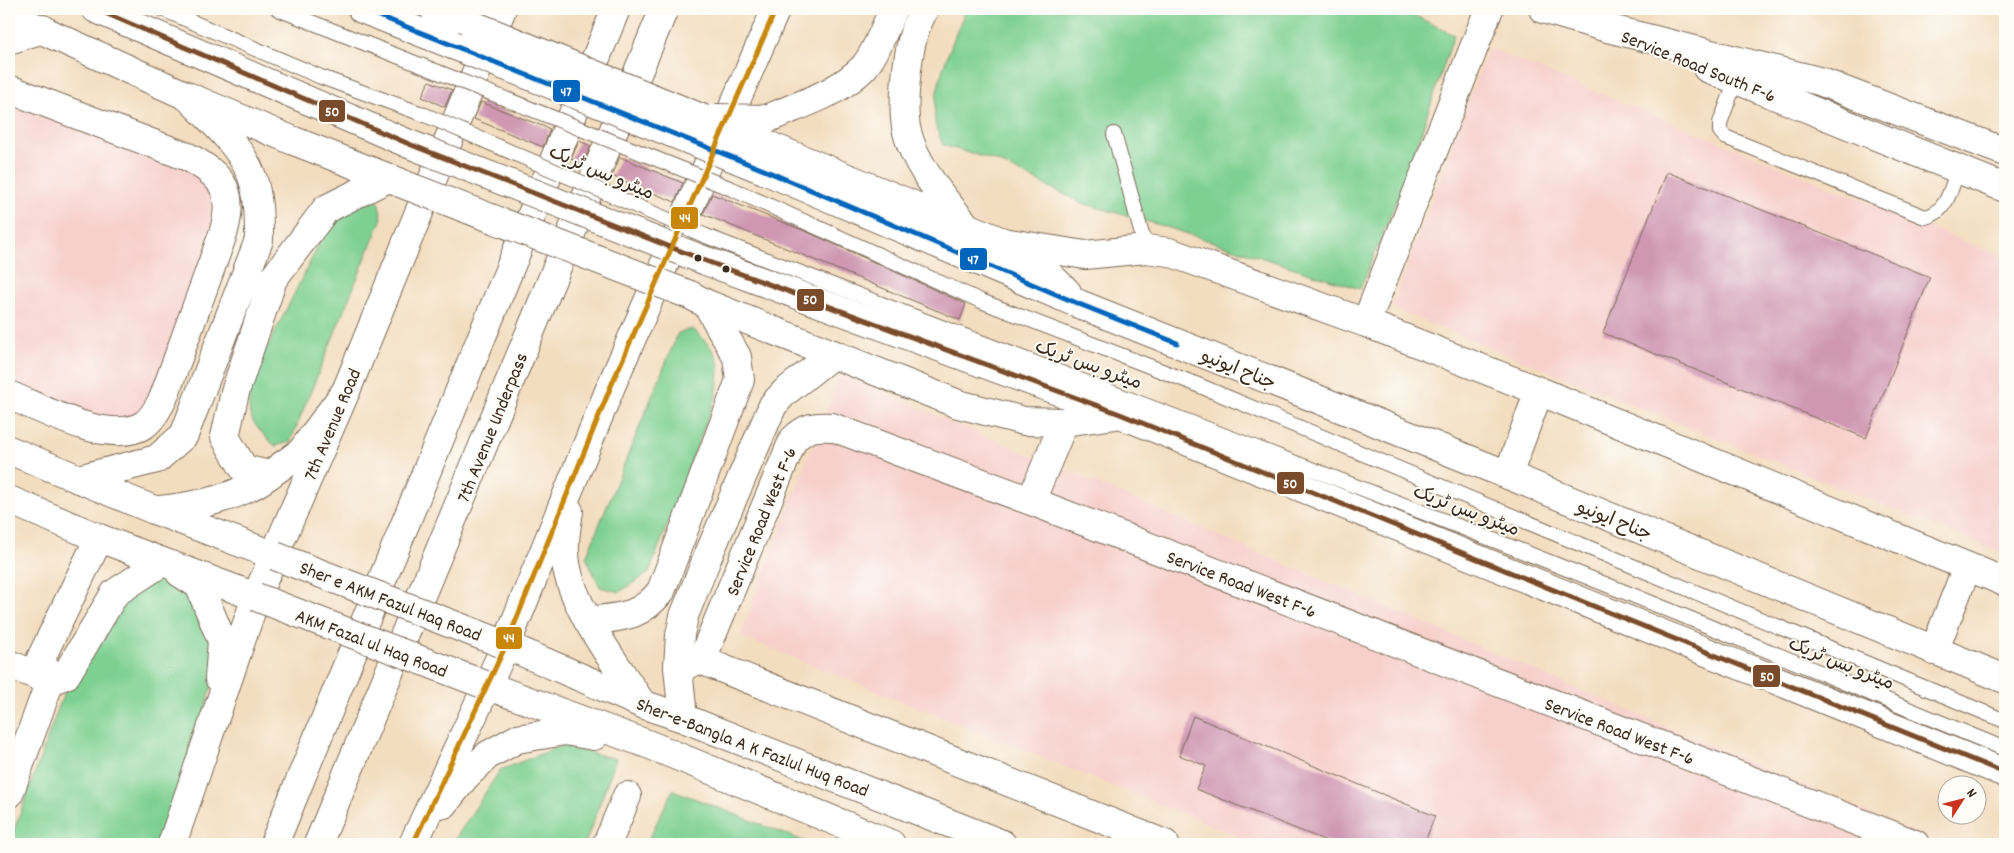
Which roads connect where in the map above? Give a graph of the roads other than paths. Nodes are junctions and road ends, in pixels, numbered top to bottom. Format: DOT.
graph roads {
  1 [pos="96,9"];
  2 [pos="162,9"];
  3 [pos="278,9"];
  4 [pos="362,9"];
  5 [pos="434,9"];
  6 [pos="502,9"];
  7 [pos="616,9"];
  8 [pos="664,9"];
  9 [pos="776,9"];
  10 [pos="893,9"];
  11 [pos="924,9"];
  12 [pos="1489,9"];
  13 [pos="1543,9"];
  14 [pos="9,15"];
  15 [pos="462,25"];
  16 [pos="43,29"];
  17 [pos="1611,30"];
  18 [pos="9,40"];
  19 [pos="1736,80"];
  20 [pos="9,88"];
  21 [pos="187,96"];
  22 [pos="701,118"];
  23 [pos="1114,134"];
  24 [pos="2005,152"];
  25 [pos="767,158"];
  26 [pos="1958,169"];
  27 [pos="394,180"];
  28 [pos="2005,188"];
  29 [pos="967,226"];
  30 [pos="1004,242"];
  31 [pos="706,249"];
  32 [pos="1146,249"];
  33 [pos="698,300"];
  34 [pos="1079,304"];
  35 [pos="1366,323"];
  36 [pos="833,354"];
  37 [pos="346,391"];
  38 [pos="1540,391"];
  39 [pos="9,395"];
  40 [pos="1120,414"];
  41 [pos="1064,422"];
  42 [pos="9,450"];
  43 [pos="269,475"];
  44 [pos="1508,475"];
  45 [pos="78,478"];
  46 [pos="572,479"];
  47 [pos="9,500"];
  48 [pos="1031,501"];
  49 [pos="154,510"];
  50 [pos="100,538"];
  51 [pos="275,556"];
  52 [pos="162,562"];
  53 [pos="1967,567"];
  54 [pos="2005,582"];
  55 [pos="256,597"];
  56 [pos="588,621"];
  57 [pos="506,645"];
  58 [pos="1934,651"];
  59 [pos="688,663"];
  60 [pos="9,664"];
  61 [pos="2005,679"];
  62 [pos="50,681"];
  63 [pos="488,686"];
  64 [pos="642,704"];
  65 [pos="217,709"];
  66 [pos="683,718"];
  67 [pos="2005,721"];
  68 [pos="650,745"];
  69 [pos="2005,748"];
  70 [pos="2005,773"];
  71 [pos="9,794"];
  72 [pos="627,796"];
  73 [pos="414,842"];
  74 [pos="172,844"];
  75 [pos="274,844"];
  76 [pos="318,844"];
  77 [pos="607,844"];
  78 [pos="892,844"];
  79 [pos="1002,844"];
  80 [pos="1165,844"];
  81 [pos="1915,844"];
  1 -- 31 [label="main road, bridge"];
  2 -- 31 [label="lane, میٹرو بس ٹریک, bridge"];
  3 -- 67 [label="lane, میٹرو بس ٹریک, bridge"];
  4 -- 15 [label="main road, جناح ایونیو"];
  5 -- 15 [label="main road"];
  6 -- 37 [label="main road, 7th Avenue Road"];
  7 -- 75 [label="main road"];
  8 -- 76 [label="main road, 7th Avenue Underpass"];
  9 -- 46 [label="main road"];
  10 -- 22 [label="main road, bridge"];
  11 -- 29 [label="main road"];
  12 -- 35 [label="main road"];
  13 -- 17 [label="main road"];
  14 -- 16 [label="main road"];
  15 -- 22 [label="main road, bridge"];
  15 -- 25 [label="main road, جناح ایونیو, bridge"];
  16 -- 18 [label="main road"];
  16 -- 21 [label="main road"];
  17 -- 19 [label="main road, Service Road South F-6"];
  17 -- 24 [label="main road, Service Road South F-6"];
  19 -- 26 [label="main road, Service Road South F-6"];
  19 -- 26 [label="lane"];
  20 -- 39 [label="main road"];
  21 -- 27 [label="main road"];
  21 -- 45 [label="main road"];
  22 -- 25 [label="main road, bridge"];
  23 -- 32 [label="lane"];
  25 -- 29 [label="main road"];
  25 -- 34 [label="main road, جناح ایونیو"];
  26 -- 28 [label="main road, Service Road South F-6"];
  27 -- 33 [label="main road, bridge"];
  27 -- 43 [label="main road"];
  29 -- 30 [label="main road"];
  30 -- 32 [label="main road"];
  30 -- 34 [label="main road"];
  31 -- 40 [label="main road"];
  31 -- 69 [label="lane, میٹرو بس ٹریک"];
  32 -- 35 [label="main road"];
  33 -- 36 [label="main road"];
  33 -- 56 [label="main road"];
  34 -- 44 [label="main road, جناح ایونیو"];
  35 -- 38 [label="main road"];
  36 -- 41 [label="main road"];
  36 -- 59 [label="main road"];
  37 -- 43 [label="main road"];
  37 -- 51 [label="main road, 7th Avenue Road"];
  38 -- 44 [label="main road"];
  38 -- 53 [label="main road"];
  40 -- 41 [label="main road"];
  40 -- 70 [label="main road"];
  41 -- 48 [label="main road"];
  42 -- 45 [label="main road"];
  43 -- 49 [label="main road"];
  44 -- 58 [label="main road, جناح ایونیو"];
  45 -- 49 [label="main road"];
  46 -- 56 [label="main road"];
  46 -- 57 [label="main road"];
  47 -- 50 [label="main road"];
  48 -- 59 [label="main road, Service Road West F-6"];
  48 -- 81 [label="main road, Service Road West F-6"];
  49 -- 51 [label="main road"];
  50 -- 52 [label="main road"];
  50 -- 62 [label="main road"];
  51 -- 55 [label="main road, 7th Avenue Road"];
  51 -- 57 [label="main road, Sher e AKM Fazul Haq Road, bridge"];
  52 -- 55 [label="main road"];
  52 -- 62 [label="main road"];
  52 -- 65 [label="main road"];
  53 -- 54 [label="main road"];
  53 -- 58 [label="main road"];
  55 -- 63 [label="main road, AKM Fazal ul Haq Road, bridge"];
  55 -- 65 [label="main road, 7th Avenue Road"];
  56 -- 64 [label="main road"];
  57 -- 63 [label="main road"];
  57 -- 64 [label="main road, Sher-e-Bangla A K Fazlul Huq Road"];
  58 -- 61 [label="main road, جناح ایونیو"];
  59 -- 66 [label="main road"];
  59 -- 80 [label="main road"];
  60 -- 62 [label="main road"];
  62 -- 71 [label="main road"];
  63 -- 68 [label="main road, Sher-e-Bangla A K Fazlul Huq Road"];
  63 -- 73 [label="main road"];
  64 -- 66 [label="main road, Sher-e-Bangla A K Fazlul Huq Road"];
  65 -- 74 [label="main road, 7th Avenue Road"];
  66 -- 79 [label="main road, Sher-e-Bangla A K Fazlul Huq Road"];
  68 -- 73 [label="main road"];
  68 -- 78 [label="main road, Sher-e-Bangla A K Fazlul Huq Road"];
  72 -- 77 [label="main road"];
}
